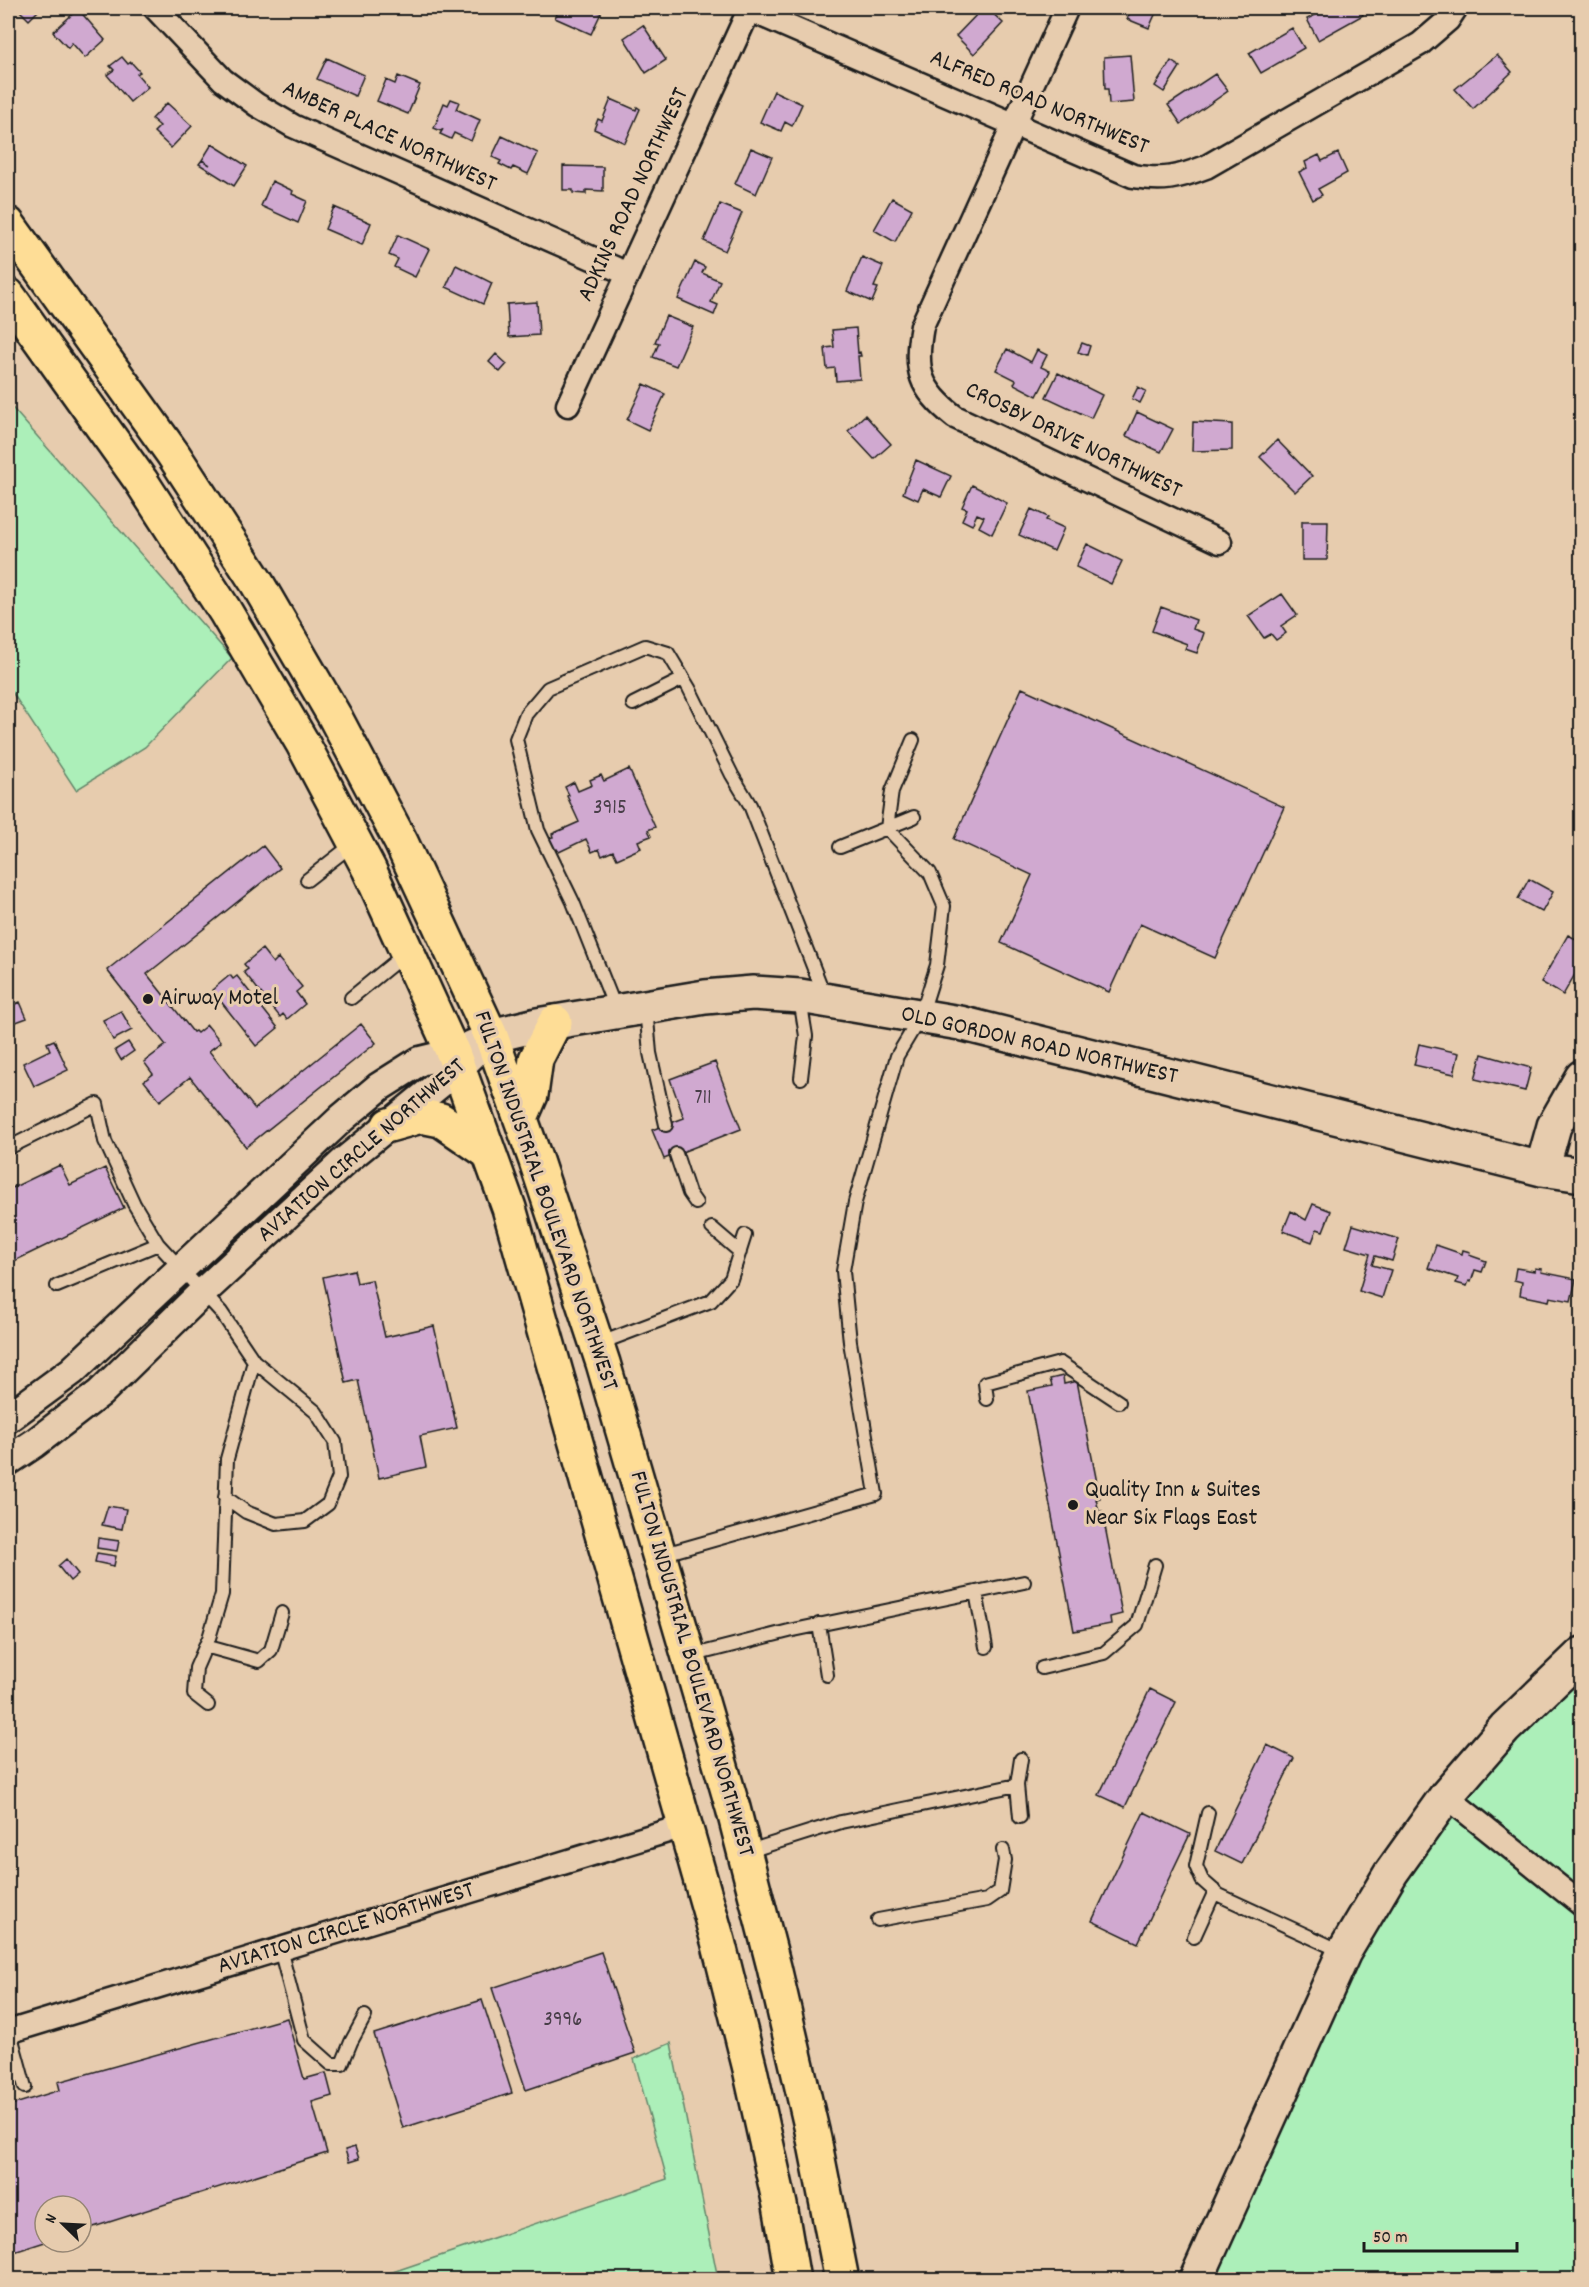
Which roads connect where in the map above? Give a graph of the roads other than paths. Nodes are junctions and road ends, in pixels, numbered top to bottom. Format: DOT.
graph roads {
  1 [pos="155,8"];
  2 [pos="748,8"];
  3 [pos="1067,8"];
  4 [pos="1456,8"];
  5 [pos="1014,124"];
  6 [pos="8,224"];
  7 [pos="628,274"];
  8 [pos="8,295"];
  9 [pos="568,405"];
  10 [pos="1220,542"];
  11 [pos="683,679"];
  12 [pos="633,704"];
  13 [pos="913,740"];
  14 [pos="914,817"];
  15 [pos="886,828"];
  16 [pos="355,842"];
  17 [pos="840,848"];
  18 [pos="307,880"];
  19 [pos="407,952"];
  20 [pos="351,998"];
  21 [pos="813,998"];
  22 [pos="632,1009"];
  23 [pos="921,1016"];
  24 [pos="555,1022"];
  25 [pos="491,1036"];
  26 [pos="456,1060"];
  27 [pos="1581,1077"];
  28 [pos="801,1078"];
  29 [pos="521,1118"];
  30 [pos="388,1125"];
  31 [pos="666,1125"];
  32 [pos="8,1148"];
  33 [pos="489,1154"];
  34 [pos="676,1154"];
  35 [pos="1542,1169"];
  36 [pos="1581,1175"];
  37 [pos="696,1203"];
  38 [pos="712,1228"];
  39 [pos="745,1235"];
  40 [pos="159,1244"];
  41 [pos="740,1252"];
  42 [pos="181,1270"];
  43 [pos="57,1286"];
  44 [pos="202,1293"];
  45 [pos="597,1344"];
  46 [pos="254,1361"];
  47 [pos="987,1400"];
  48 [pos="1119,1402"];
  49 [pos="8,1418"];
  50 [pos="8,1461"];
  51 [pos="225,1497"];
  52 [pos="660,1556"];
  53 [pos="1155,1565"];
  54 [pos="1024,1582"];
  55 [pos="976,1592"];
  56 [pos="282,1612"];
  57 [pos="819,1624"];
  58 [pos="206,1646"];
  59 [pos="986,1647"];
  60 [pos="1581,1654"];
  61 [pos="689,1656"];
  62 [pos="1042,1668"];
  63 [pos="827,1675"];
  64 [pos="208,1705"];
  65 [pos="1021,1760"];
  66 [pos="1017,1785"];
  67 [pos="1446,1796"];
  68 [pos="1208,1813"];
  69 [pos="1020,1817"];
  70 [pos="684,1826"];
  71 [pos="1003,1850"];
  72 [pos="745,1852"];
  73 [pos="1215,1891"];
  74 [pos="1581,1905"];
  75 [pos="879,1920"];
  76 [pos="1194,1937"];
  77 [pos="280,1949"];
  78 [pos="1344,1952"];
  79 [pos="365,2016"];
  80 [pos="9,2032"];
  81 [pos="25,2087"];
  82 [pos="793,2280"];
  83 [pos="842,2280"];
  84 [pos="1196,2280"];
  1 -- 7 [label="street, AMBER PLACE NORTHWEST"];
  2 -- 5 [label="street, ALFRED ROAD NORTHWEST"];
  2 -- 7 [label="street, ADKINS ROAD NORTHWEST"];
  3 -- 5 [label="street, CROSBY DRIVE NORTHWEST"];
  4 -- 5 [label="street, ALFRED ROAD NORTHWEST"];
  5 -- 10 [label="street, CROSBY DRIVE NORTHWEST"];
  6 -- 25 [label="main road, FULTON INDUSTRIAL BOULEVARD NORTHWEST"];
  7 -- 9 [label="street, ADKINS ROAD NORTHWEST"];
  8 -- 16 [label="main road, FULTON INDUSTRIAL BOULEVARD NORTHWEST"];
  11 -- 12 [label="lane"];
  11 -- 21 [label="lane"];
  11 -- 22 [label="lane"];
  13 -- 15 [label="lane"];
  14 -- 15 [label="lane"];
  15 -- 17 [label="lane"];
  15 -- 23 [label="lane"];
  16 -- 18 [label="lane"];
  16 -- 19 [label="main road, FULTON INDUSTRIAL BOULEVARD NORTHWEST"];
  19 -- 20 [label="lane"];
  19 -- 26 [label="main road, FULTON INDUSTRIAL BOULEVARD NORTHWEST"];
  21 -- 22 [label="main road, OLD GORDON ROAD NORTHWEST"];
  21 -- 23 [label="main road, OLD GORDON ROAD NORTHWEST"];
  21 -- 28 [label="lane"];
  22 -- 24 [label="main road, OLD GORDON ROAD NORTHWEST"];
  22 -- 31 [label="lane"];
  23 -- 35 [label="main road, OLD GORDON ROAD NORTHWEST"];
  23 -- 52 [label="lane"];
  24 -- 25 [label="main road, OLD GORDON ROAD NORTHWEST"];
  24 -- 29 [label="main road"];
  25 -- 26 [label="street, AVIATION CIRCLE NORTHWEST"];
  25 -- 29 [label="main road, FULTON INDUSTRIAL BOULEVARD NORTHWEST"];
  26 -- 30 [label="street, AVIATION CIRCLE NORTHWEST"];
  26 -- 33 [label="main road, FULTON INDUSTRIAL BOULEVARD NORTHWEST"];
  26 -- 42 [label="street, AVIATION CIRCLE NORTHWEST"];
  27 -- 35 [label="main road"];
  29 -- 45 [label="main road, FULTON INDUSTRIAL BOULEVARD NORTHWEST"];
  30 -- 33 [label="main road"];
  30 -- 44 [label="street, AVIATION CIRCLE NORTHWEST"];
  32 -- 40 [label="lane"];
  33 -- 70 [label="main road, FULTON INDUSTRIAL BOULEVARD NORTHWEST"];
  34 -- 37 [label="lane"];
  35 -- 36 [label="main road, OLD GORDON ROAD NORTHWEST"];
  38 -- 41 [label="lane"];
  39 -- 41 [label="lane"];
  40 -- 42 [label="lane"];
  40 -- 43 [label="lane"];
  41 -- 45 [label="lane"];
  42 -- 44 [label="lane"];
  42 -- 49 [label="street, AVIATION CIRCLE NORTHWEST"];
  44 -- 46 [label="lane"];
  44 -- 50 [label="street, AVIATION CIRCLE NORTHWEST"];
  45 -- 52 [label="main road, FULTON INDUSTRIAL BOULEVARD NORTHWEST"];
  46 -- 51 [label="lane"];
  46 -- 51 [label="lane"];
  47 -- 48 [label="lane"];
  51 -- 58 [label="lane"];
  52 -- 61 [label="main road, FULTON INDUSTRIAL BOULEVARD NORTHWEST"];
  53 -- 62 [label="lane"];
  54 -- 55 [label="lane"];
  55 -- 57 [label="lane"];
  55 -- 59 [label="lane"];
  56 -- 58 [label="lane"];
  57 -- 61 [label="lane"];
  57 -- 63 [label="lane"];
  58 -- 64 [label="lane"];
  60 -- 67 [label="main road"];
  61 -- 72 [label="main road, FULTON INDUSTRIAL BOULEVARD NORTHWEST"];
  65 -- 66 [label="lane"];
  66 -- 69 [label="lane"];
  66 -- 72 [label="lane"];
  67 -- 74 [label="street"];
  67 -- 78 [label="main road"];
  68 -- 73 [label="lane"];
  70 -- 77 [label="street, AVIATION CIRCLE NORTHWEST"];
  70 -- 82 [label="main road, FULTON INDUSTRIAL BOULEVARD NORTHWEST"];
  71 -- 75 [label="lane"];
  72 -- 83 [label="main road, FULTON INDUSTRIAL BOULEVARD NORTHWEST"];
  73 -- 76 [label="lane"];
  73 -- 78 [label="lane"];
  77 -- 79 [label="lane"];
  77 -- 80 [label="street, AVIATION CIRCLE NORTHWEST"];
  78 -- 84 [label="main road"];
  80 -- 81 [label="lane"];
}
